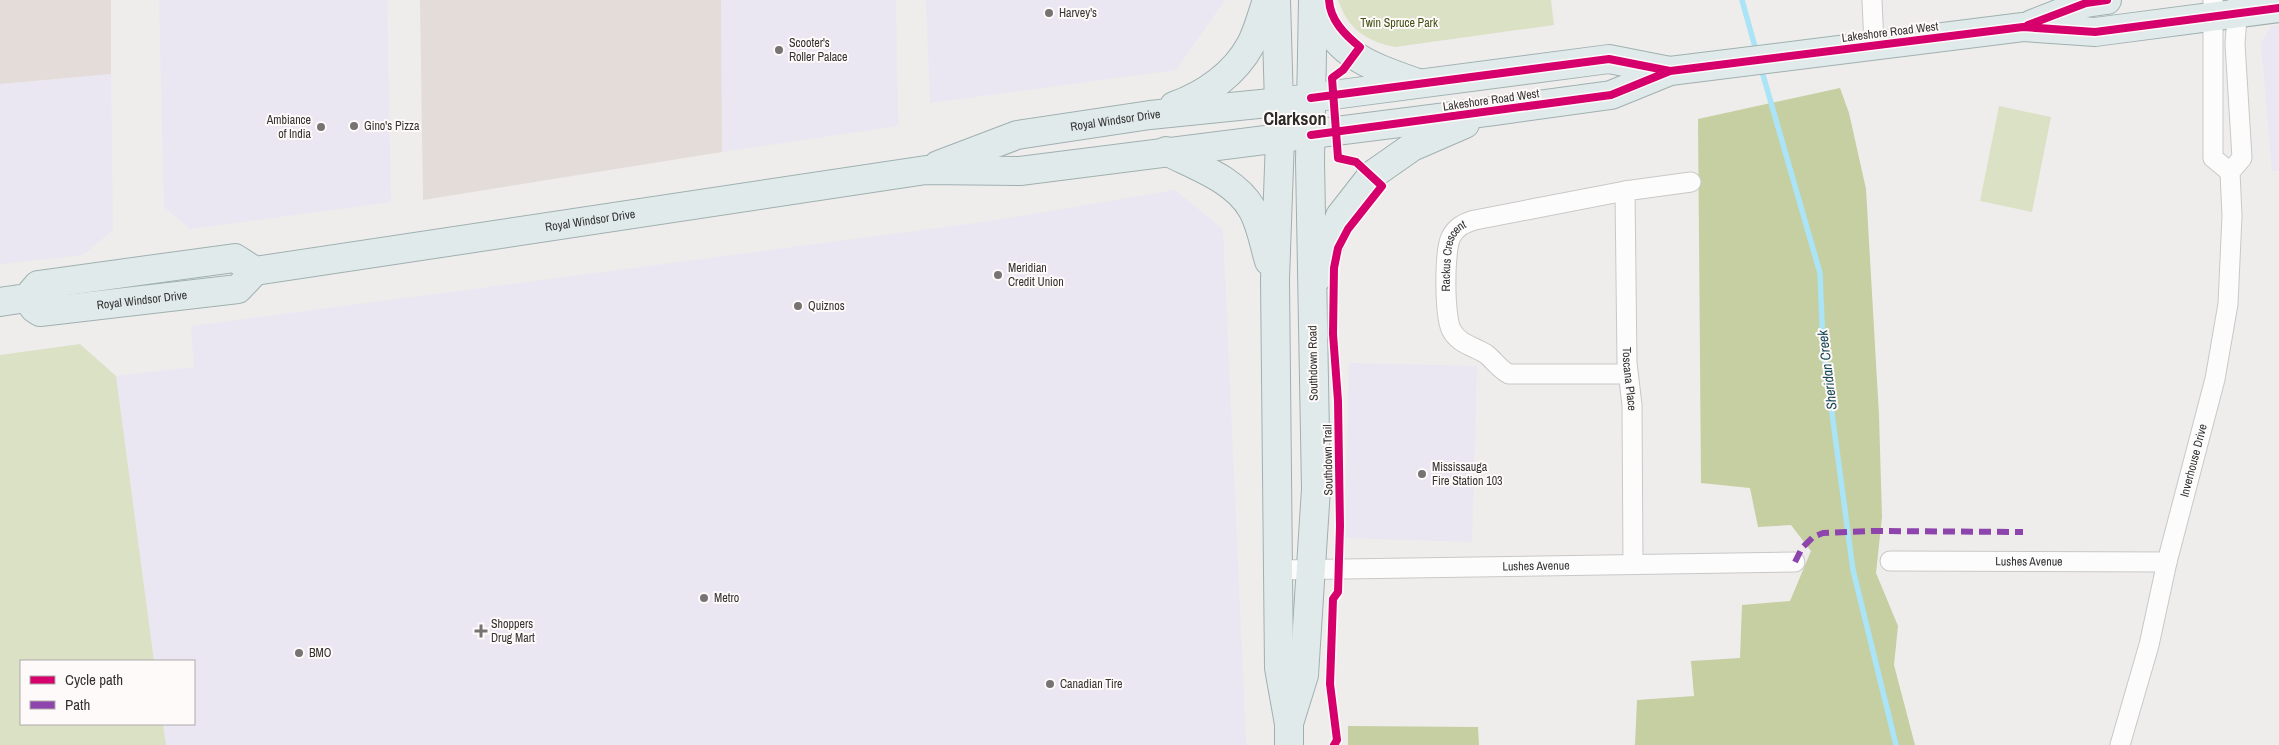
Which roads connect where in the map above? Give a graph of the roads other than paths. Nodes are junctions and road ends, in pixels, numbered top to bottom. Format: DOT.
graph roads {
  1 [pos="1268,0"];
  2 [pos="1276,0"];
  3 [pos="1315,0"];
  4 [pos="1872,0"];
  5 [pos="2107,0"];
  6 [pos="2225,7"];
  7 [pos="2279,8"];
  8 [pos="2023,27"];
  9 [pos="1874,45"];
  10 [pos="1670,71"];
  11 [pos="1422,84"];
  12 [pos="1311,98"];
  13 [pos="1279,102"];
  14 [pos="1494,111"];
  15 [pos="1150,115"];
  16 [pos="1310,135"];
  17 [pos="1280,139"];
  18 [pos="1166,151"];
  19 [pos="926,170"];
  20 [pos="2230,172"];
  21 [pos="1691,182"];
  22 [pos="1625,191"];
  23 [pos="1275,279"];
  24 [pos="1312,294"];
  25 [pos="0,302"];
  26 [pos="1628,374"];
  27 [pos="1890,561"];
  28 [pos="1795,562"];
  29 [pos="2167,562"];
  30 [pos="1633,564"];
  31 [pos="1277,570"];
  32 [pos="1311,570"];
  33 [pos="1289,735"];
  34 [pos="2120,745"];
  1 -- 15 [label="main road"];
  2 -- 13 [label="main road, Southdown Road"];
  3 -- 11 [label="main road"];
  3 -- 12 [label="main road, Southdown Road"];
  4 -- 9 [label="street"];
  5 -- 8 [label="main road, Lakeshore Road West"];
  6 -- 7 [label="main road, Lakeshore Road West"];
  6 -- 8 [label="main road, Lakeshore Road West"];
  6 -- 20 [label="street"];
  6 -- 20 [label="street"];
  8 -- 9 [label="main road, Lakeshore Road West"];
  9 -- 10 [label="main road, Lakeshore Road West"];
  10 -- 11 [label="main road, Lakeshore Road West"];
  10 -- 14 [label="main road, Lakeshore Road West"];
  11 -- 12 [label="main road, Lakeshore Road West"];
  12 -- 13 [label="main road, Royal Windsor Drive"];
  12 -- 16 [label="main road, Southdown Road"];
  13 -- 15 [label="main road, Royal Windsor Drive"];
  13 -- 17 [label="main road, Southdown Road"];
  14 -- 16 [label="main road, Lakeshore Road West"];
  14 -- 24 [label="main road"];
  15 -- 19 [label="main road, Royal Windsor Drive"];
  16 -- 17 [label="main road, Lakeshore Road West"];
  16 -- 24 [label="main road, Southdown Road"];
  17 -- 18 [label="main road, Royal Windsor Drive"];
  17 -- 23 [label="main road, Southdown Road"];
  18 -- 19 [label="main road, Royal Windsor Drive"];
  18 -- 23 [label="main road"];
  19 -- 25 [label="main road, Royal Windsor Drive"];
  20 -- 29 [label="street, Inverhouse Drive"];
  21 -- 22 [label="street, Rackus Crescent"];
  22 -- 26 [label="street, Toscana Place"];
  22 -- 26 [label="street, Rackus Crescent"];
  23 -- 31 [label="main road, Southdown Road"];
  24 -- 32 [label="main road, Southdown Road"];
  26 -- 30 [label="street, Toscana Place"];
  27 -- 29 [label="street, Lushes Avenue"];
  28 -- 30 [label="street, Lushes Avenue"];
  29 -- 34 [label="street, Inverhouse Drive"];
  30 -- 32 [label="street, Lushes Avenue"];
  31 -- 32 [label="street, Lushes Avenue"];
  31 -- 33 [label="main road, Southdown Road"];
  32 -- 33 [label="main road, Southdown Road"];
}
